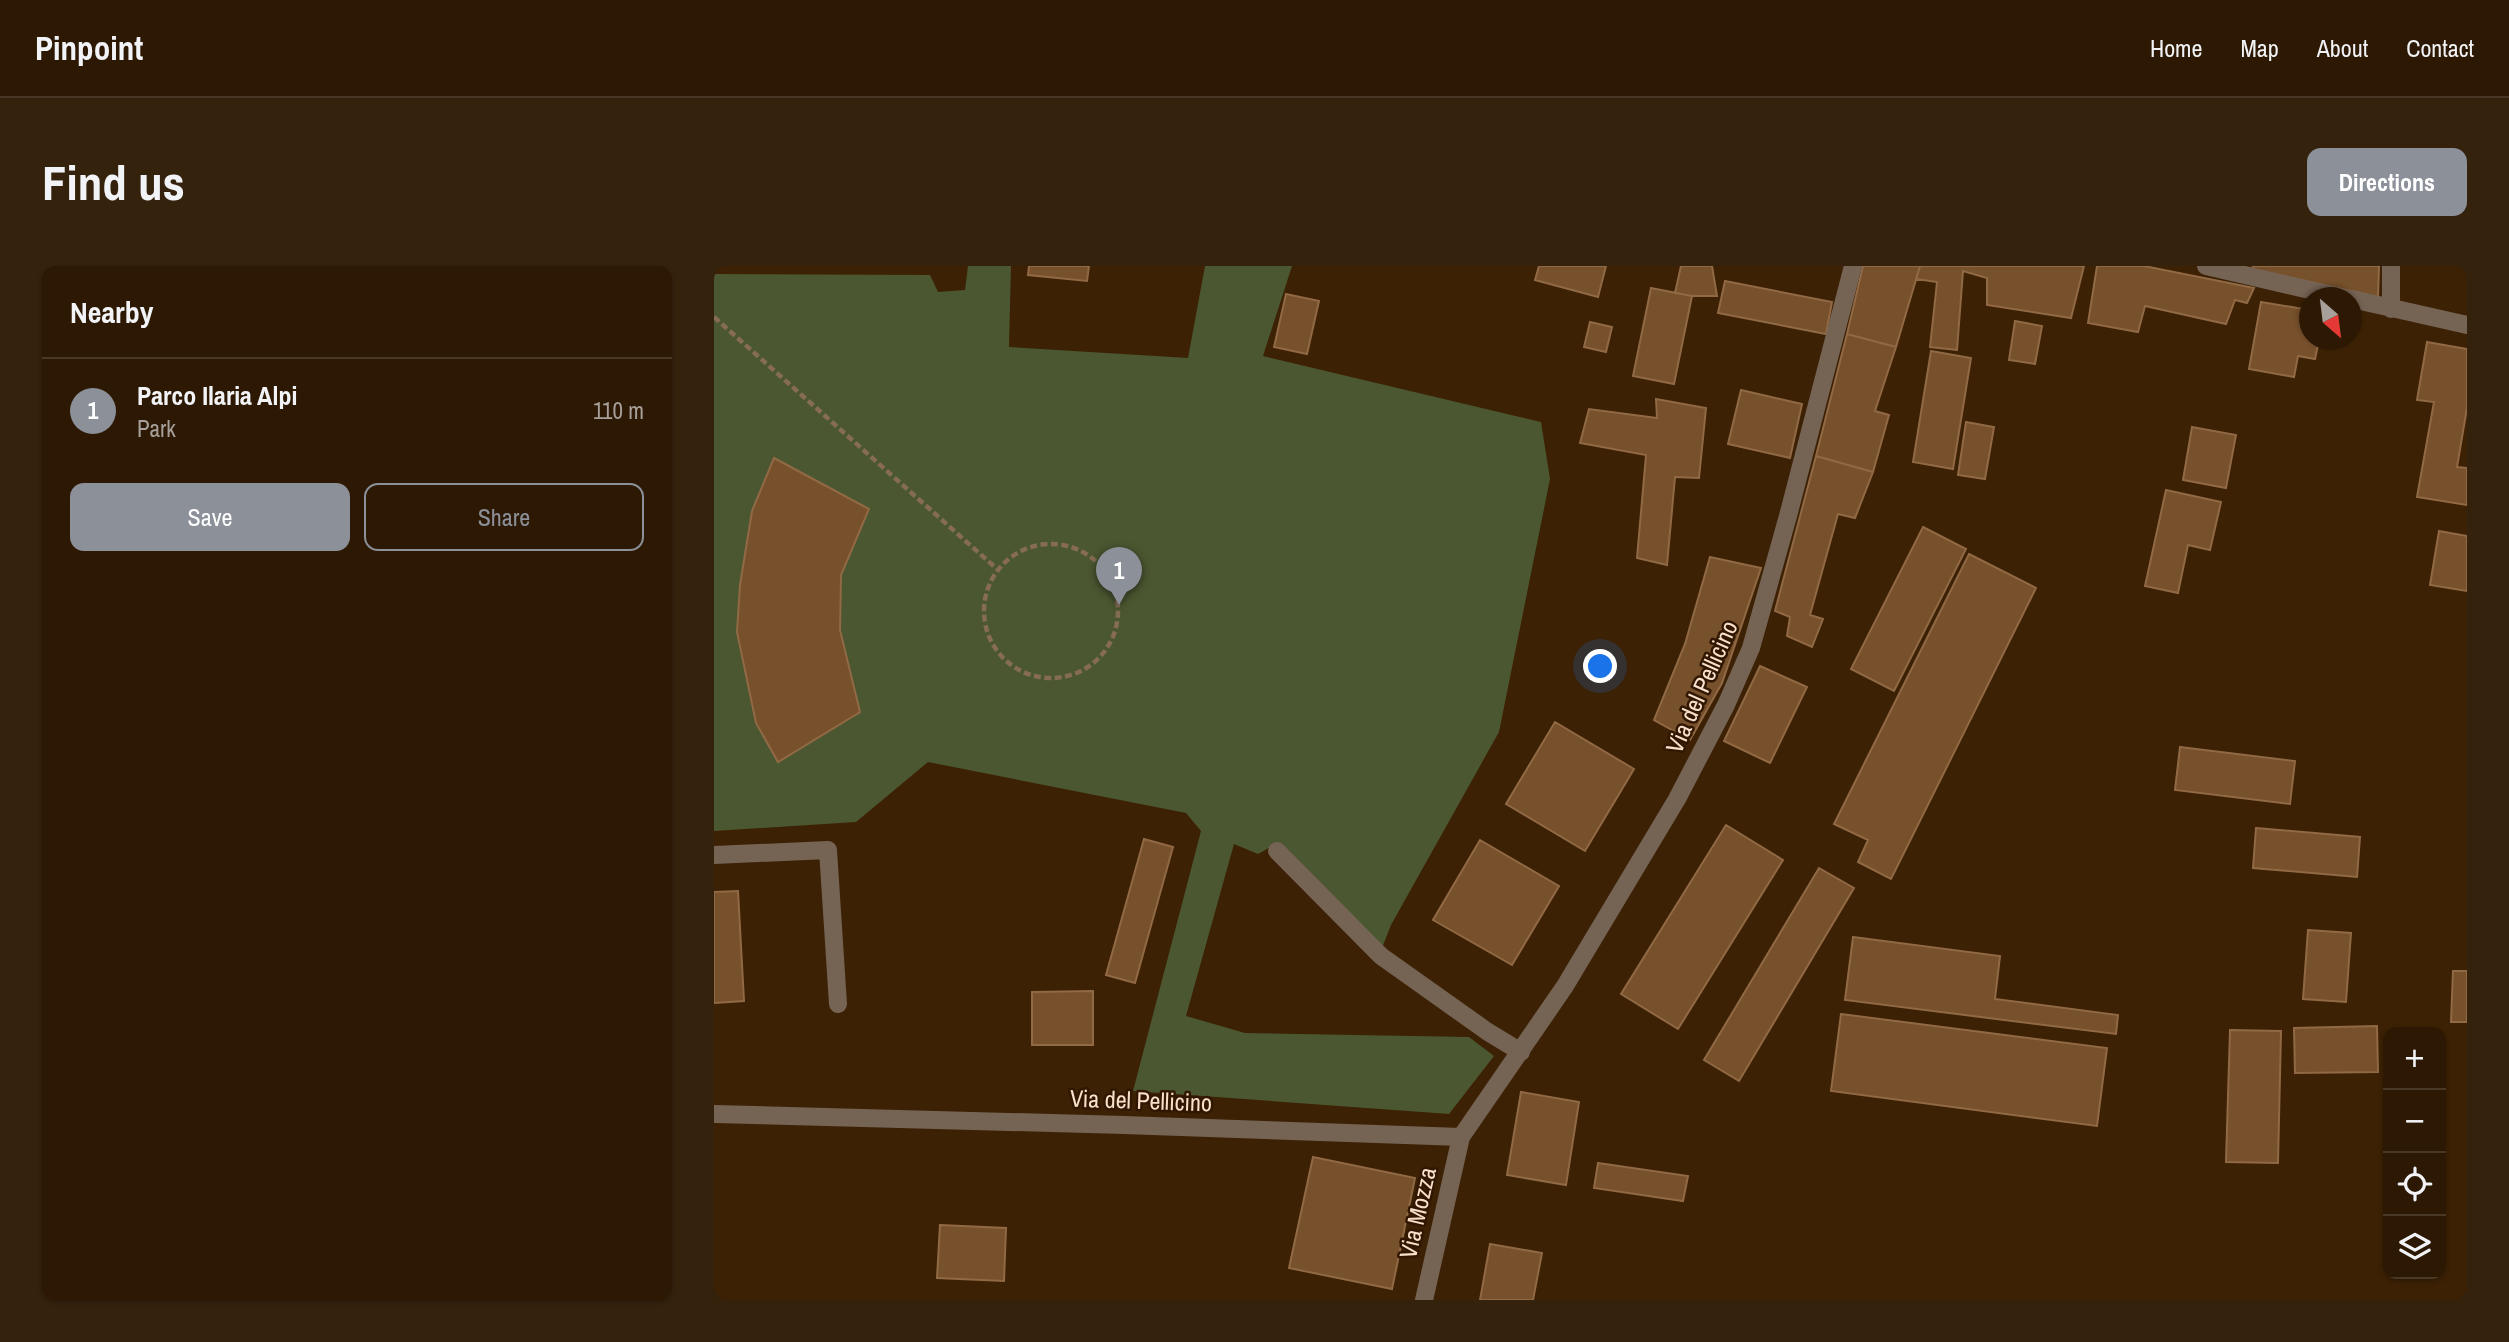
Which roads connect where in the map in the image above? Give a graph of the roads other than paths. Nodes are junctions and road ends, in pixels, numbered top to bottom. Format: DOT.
graph roads {
  1 [pos="1853,266"];
  2 [pos="2391,266"];
  3 [pos="2216,267"];
  4 [pos="2299,287"];
  5 [pos="2362,302"];
  6 [pos="2391,309"];
  7 [pos="2467,324"];
  8 [pos="1277,851"];
  9 [pos="714,855"];
  10 [pos="838,1004"];
  11 [pos="1521,1052"];
  12 [pos="714,1114"];
  13 [pos="1461,1137"];
  14 [pos="1424,1300"];
  1 -- 11 [label="street, Via del Pellicino"];
  2 -- 6 [label="street"];
  3 -- 4 [label="street"];
  5 -- 6 [label="street"];
  6 -- 7 [label="street"];
  8 -- 11 [label="street"];
  9 -- 10 [label="street"];
  11 -- 13 [label="street, Via del Pellicino"];
  12 -- 13 [label="street, Via del Pellicino"];
  13 -- 14 [label="street, Via Mozza"];
}
